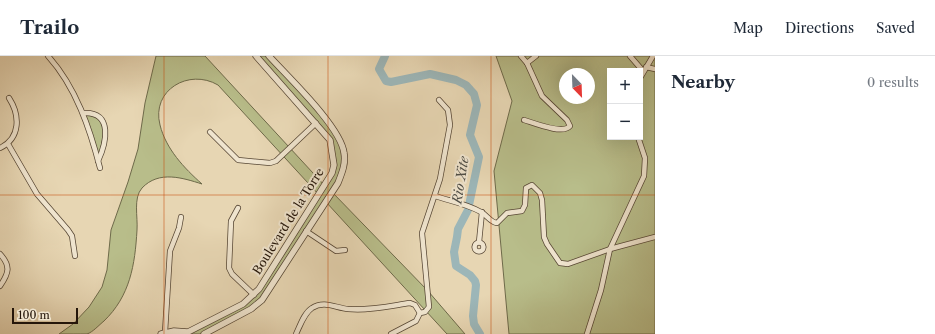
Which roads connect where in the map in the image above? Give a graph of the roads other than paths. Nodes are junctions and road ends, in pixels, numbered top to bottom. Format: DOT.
graph roads {
  1 [pos="48,56"];
  2 [pos="256,56"];
  3 [pos="269,56"];
  4 [pos="521,56"];
  5 [pos="536,56"];
  6 [pos="630,56"];
  7 [pos="653,56"];
  8 [pos="527,63"];
  9 [pos="645,69"];
  10 [pos="655,69"];
  11 [pos="643,73"];
  12 [pos="9,98"];
  13 [pos="439,100"];
  14 [pos="83,113"];
  15 [pos="524,120"];
  16 [pos="316,122"];
  17 [pos="210,132"];
  18 [pos="639,140"];
  19 [pos="8,144"];
  20 [pos="0,148"];
  21 [pos="98,161"];
  22 [pos="100,168"];
  23 [pos="435,196"];
  24 [pos="238,208"];
  25 [pos="482,212"];
  26 [pos="181,217"];
  27 [pos="306,231"];
  28 [pos="655,237"];
  29 [pos="479,242"];
  30 [pos="610,249"];
  31 [pos="345,250"];
  32 [pos="0,254"];
  33 [pos="75,256"];
  34 [pos="0,286"];
  35 [pos="254,295"];
  36 [pos="420,313"];
  37 [pos="163,333"];
  38 [pos="189,333"];
  39 [pos="204,334"];
  40 [pos="296,334"];
  41 [pos="391,334"];
  42 [pos="587,334"];
  1 -- 14 [label="street"];
  2 -- 16 [label="street, Boulevard de la Torre"];
  3 -- 27 [label="street, Boulevard de la Torre"];
  4 -- 8 [label="street"];
  5 -- 8 [label="street"];
  6 -- 9 [label="street"];
  7 -- 9 [label="street"];
  8 -- 15 [label="street"];
  9 -- 10 [label="street"];
  9 -- 11 [label="street"];
  12 -- 19 [label="street"];
  13 -- 23 [label="street"];
  14 -- 21 [label="street"];
  14 -- 21 [label="street"];
  16 -- 17 [label="street"];
  16 -- 35 [label="street, Boulevard de la Torre"];
  18 -- 30 [label="street"];
  19 -- 20 [label="street"];
  19 -- 33 [label="street"];
  21 -- 22 [label="street"];
  23 -- 25 [label="street"];
  23 -- 36 [label="street"];
  24 -- 35 [label="street"];
  25 -- 29 [label="street"];
  25 -- 30 [label="street"];
  26 -- 37 [label="street"];
  27 -- 31 [label="street"];
  27 -- 39 [label="street, Boulevard de la Torre"];
  28 -- 30 [label="street"];
  30 -- 42 [label="street"];
  32 -- 34 [label="street"];
  35 -- 38 [label="street, Boulevard de la Torre"];
  36 -- 40 [label="street"];
  36 -- 41 [label="street"];
  37 -- 38 [label="street, Boulevard de la Torre"];
}
